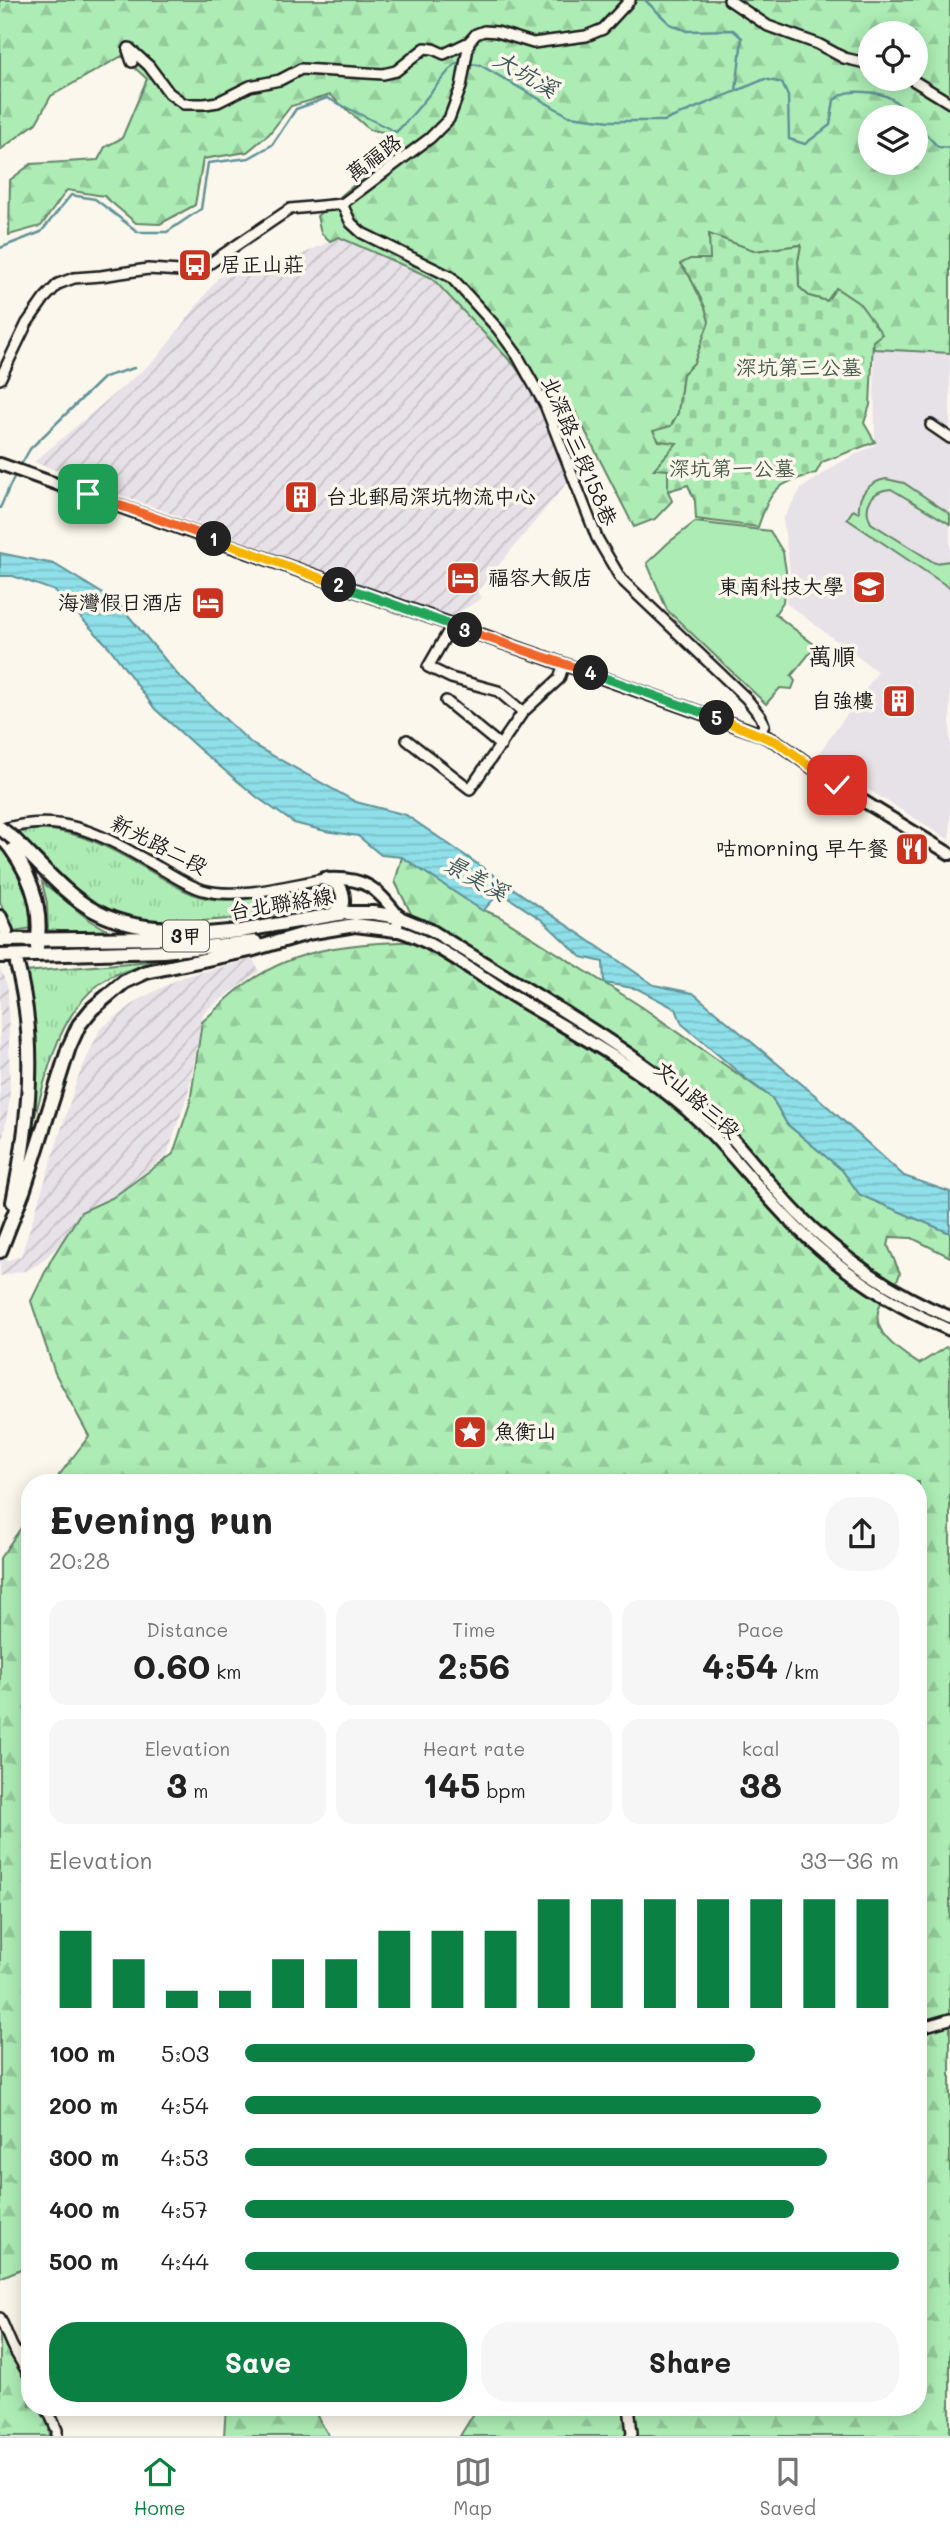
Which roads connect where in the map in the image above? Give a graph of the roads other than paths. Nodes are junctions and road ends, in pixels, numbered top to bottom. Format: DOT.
graph roads {
  1 [pos="630,0"];
  2 [pos="729,0"];
  3 [pos="469,47"];
  4 [pos="858,61"];
  5 [pos="132,62"];
  6 [pos="928,89"];
  7 [pos="950,103"];
  8 [pos="342,204"];
  9 [pos="0,379"];
  10 [pos="931,425"];
  11 [pos="950,438"];
  12 [pos="5,466"];
  13 [pos="452,625"];
  14 [pos="564,664"];
  15 [pos="446,701"];
  16 [pos="523,712"];
  17 [pos="760,734"];
  18 [pos="407,740"];
  19 [pos="501,746"];
  20 [pos="4,835"];
  21 [pos="950,854"];
  22 [pos="325,879"];
  23 [pos="333,915"];
  24 [pos="0,917"];
  25 [pos="397,923"];
  26 [pos="270,927"];
  27 [pos="315,931"];
  28 [pos="3,937"];
  29 [pos="38,940"];
  30 [pos="36,956"];
  31 [pos="9,959"];
  32 [pos="1,1247"];
  33 [pos="914,1306"];
  34 [pos="950,1317"];
  35 [pos="950,1331"];
  36 [pos="950,2020"];
  37 [pos="927,2026"];
  38 [pos="0,2318"];
  39 [pos="21,2362"];
  40 [pos="51,2416"];
  41 [pos="630,2416"];
  42 [pos="57,2436"];
  43 [pos="631,2436"];
  1 -- 3 [label="street"];
  2 -- 4 [label="street"];
  3 -- 5 [label="street"];
  3 -- 8 [label="street, 萬福路"];
  6 -- 7 [label="street"];
  8 -- 9 [label="street, 萬福路"];
  8 -- 17 [label="street, 北深路三段158巷"];
  10 -- 11 [label="street"];
  12 -- 13 [label="main road"];
  13 -- 14 [label="main road"];
  13 -- 16 [label="street"];
  14 -- 16 [label="street"];
  14 -- 17 [label="main road"];
  15 -- 19 [label="street"];
  16 -- 19 [label="street"];
  17 -- 21 [label="main road"];
  18 -- 19 [label="street"];
  20 -- 22 [label="street, 新光路二段"];
  20 -- 26 [label="highway"];
  20 -- 29 [label="highway"];
  22 -- 23 [label="highway"];
  22 -- 25 [label="main road, 新光路二段"];
  23 -- 25 [label="highway, 台北聯絡線 / 3甲"];
  23 -- 26 [label="highway, 台北聯絡線 / 3甲"];
  24 -- 28 [label="highway"];
  25 -- 27 [label="highway, 台北聯絡線 / 3甲"];
  25 -- 33 [label="main road, 文山路三段"];
  26 -- 29 [label="highway, 台北聯絡線 / 3甲"];
  27 -- 30 [label="highway, 台北聯絡線 / 3甲"];
  27 -- 32 [label="highway"];
  28 -- 29 [label="highway, 台北聯絡線 / 3甲"];
  29 -- 30 [label="highway"];
  30 -- 31 [label="highway, 台北聯絡線 / 3甲"];
  31 -- 32 [label="highway"];
  33 -- 34 [label="main road, 文山路三段"];
  33 -- 35 [label="main road, 文山路三段"];
  36 -- 37 [label="street"];
  38 -- 39 [label="street"];
  40 -- 42 [label="street"];
  41 -- 43 [label="street"];
}
